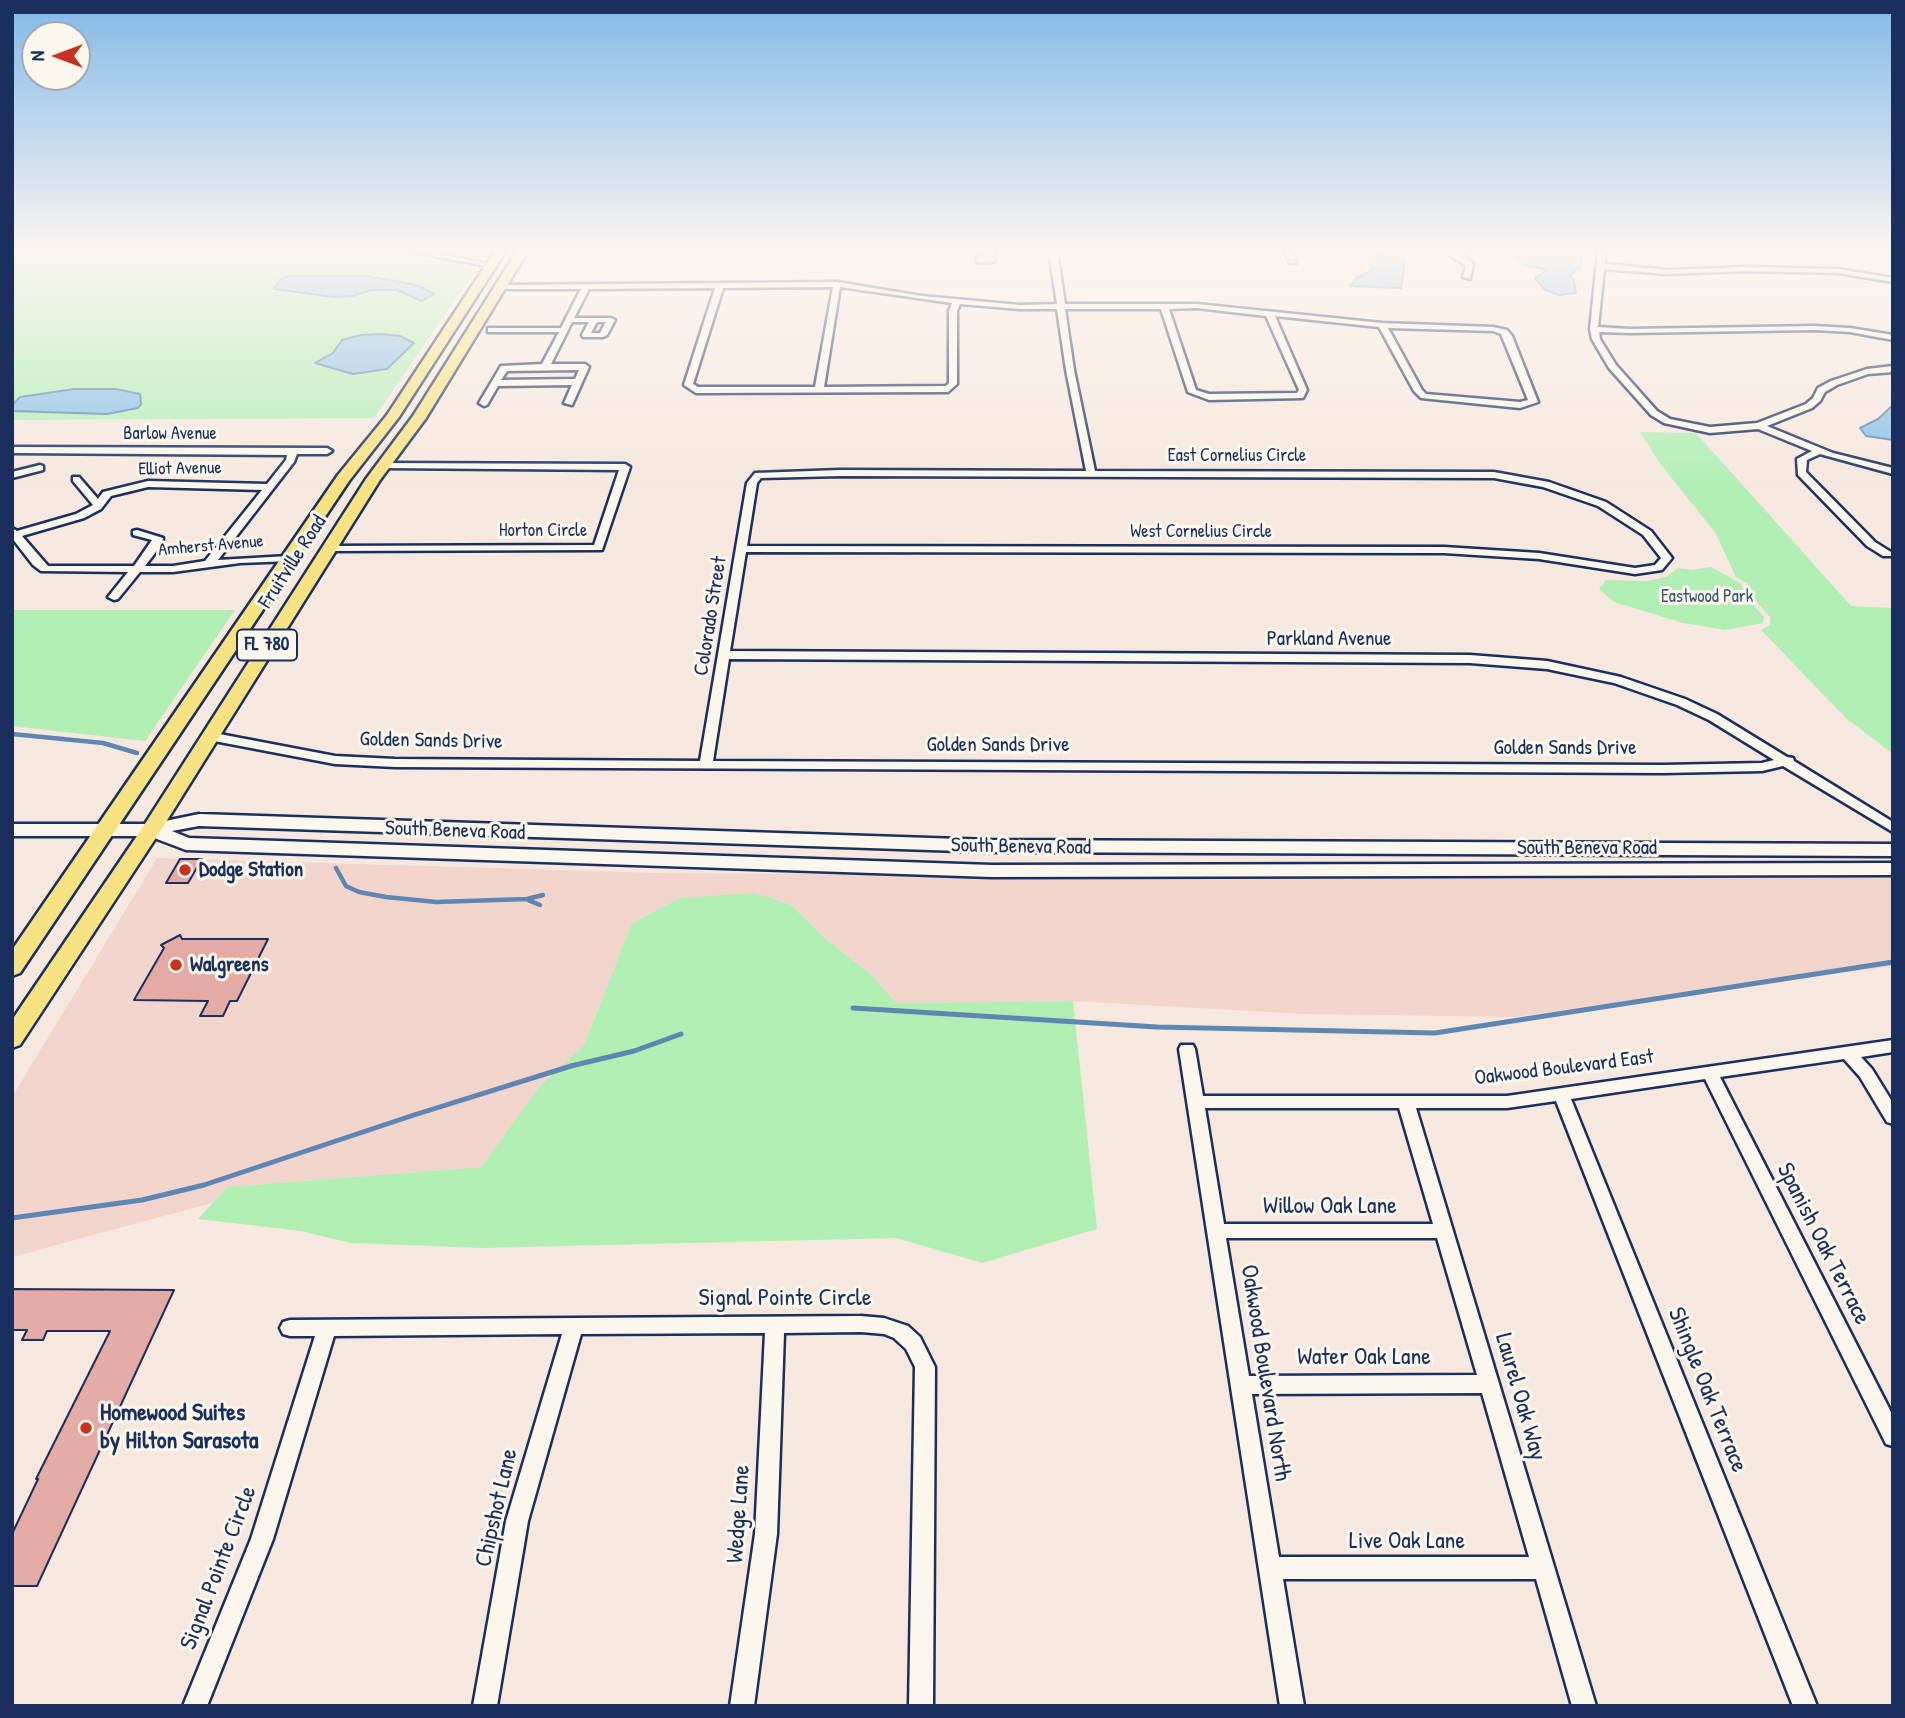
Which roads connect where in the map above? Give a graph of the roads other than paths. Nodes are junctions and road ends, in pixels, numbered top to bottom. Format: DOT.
graph roads {
  1 [pos="448,331"];
  2 [pos="473,331"];
  3 [pos="563,331"];
  4 [pos="588,331"];
  5 [pos="605,331"];
  6 [pos="707,331"];
  7 [pos="829,331"];
  8 [pos="953,331"];
  9 [pos="1064,331"];
  10 [pos="1172,331"];
  11 [pos="1277,331"];
  12 [pos="1385,331"];
  13 [pos="1502,331"];
  14 [pos="1595,331"];
  15 [pos="1847,331"];
  16 [pos="1893,338"];
  17 [pos="545,368"];
  18 [pos="1893,369"];
  19 [pos="495,383"];
  20 [pos="578,383"];
  21 [pos="819,390"];
  22 [pos="484,403"];
  23 [pos="569,403"];
  24 [pos="1759,426"];
  25 [pos="12,450"];
  26 [pos="327,451"];
  27 [pos="1819,451"];
  28 [pos="287,452"];
  29 [pos="383,465"];
  30 [pos="40,468"];
  31 [pos="1893,471"];
  32 [pos="764,472"];
  33 [pos="1091,473"];
  34 [pos="12,475"];
  35 [pos="76,479"];
  36 [pos="269,486"];
  37 [pos="98,505"];
  38 [pos="316,518"];
  39 [pos="13,533"];
  40 [pos="137,533"];
  41 [pos="328,549"];
  42 [pos="741,549"];
  43 [pos="1887,555"];
  44 [pos="288,559"];
  45 [pos="209,564"];
  46 [pos="1658,568"];
  47 [pos="137,569"];
  48 [pos="303,588"];
  49 [pos="114,597"];
  50 [pos="725,656"];
  51 [pos="209,736"];
  52 [pos="1788,761"];
  53 [pos="706,764"];
  54 [pos="1893,828"];
  55 [pos="12,830"];
  56 [pos="104,830"];
  57 [pos="151,830"];
  58 [pos="1892,856"];
  59 [pos="12,968"];
  60 [pos="12,1039"];
  61 [pos="1893,1046"];
  62 [pos="1187,1049"];
  63 [pos="1848,1053"];
  64 [pos="1710,1073"];
  65 [pos="1561,1094"];
  66 [pos="1196,1102"];
  67 [pos="1406,1102"];
  68 [pos="1893,1118"];
  69 [pos="1216,1231"];
  70 [pos="1445,1231"];
  71 [pos="775,1325"];
  72 [pos="574,1326"];
  73 [pos="290,1328"];
  74 [pos="327,1328"];
  75 [pos="1488,1384"];
  76 [pos="1240,1385"];
  77 [pos="1893,1437"];
  78 [pos="1270,1568"];
  79 [pos="1544,1568"];
  80 [pos="195,1706"];
  81 [pos="485,1706"];
  82 [pos="742,1706"];
  83 [pos="921,1706"];
  84 [pos="1292,1706"];
  85 [pos="1584,1706"];
  86 [pos="1805,1706"];
  1 -- 38 [label="main road, Fruitville Road / FL 780"];
  2 -- 29 [label="main road, Fruitville Road / FL 780"];
  3 -- 17 [label="street"];
  4 -- 5 [label="street"];
  6 -- 21 [label="street"];
  7 -- 21 [label="street"];
  8 -- 21 [label="street"];
  9 -- 33 [label="street"];
  10 -- 11 [label="street"];
  12 -- 13 [label="street"];
  14 -- 24 [label="street"];
  15 -- 16 [label="street"];
  17 -- 19 [label="street"];
  17 -- 20 [label="street"];
  18 -- 24 [label="street"];
  19 -- 20 [label="street"];
  19 -- 22 [label="street"];
  20 -- 23 [label="street"];
  24 -- 27 [label="street"];
  25 -- 28 [label="street, Barlow Avenue"];
  26 -- 28 [label="street, Barlow Avenue"];
  27 -- 31 [label="street"];
  27 -- 43 [label="street"];
  28 -- 36 [label="street"];
  29 -- 41 [label="main road, Fruitville Road / FL 780"];
  29 -- 41 [label="street, Horton Circle"];
  30 -- 34 [label="street"];
  32 -- 33 [label="street, East Cornelius Circle"];
  32 -- 42 [label="street, Colorado Street"];
  33 -- 46 [label="street, East Cornelius Circle"];
  35 -- 37 [label="street"];
  36 -- 37 [label="street, Elliot Avenue"];
  36 -- 45 [label="street"];
  37 -- 39 [label="street, Elliot Avenue"];
  38 -- 41 [label="main road"];
  38 -- 44 [label="main road, Fruitville Road / FL 780"];
  39 -- 47 [label="street, Amherst Avenue"];
  40 -- 47 [label="street, Amherst Avenue"];
  41 -- 48 [label="main road, Fruitville Road / FL 780"];
  42 -- 46 [label="street, West Cornelius Circle"];
  42 -- 50 [label="street, Colorado Street"];
  44 -- 45 [label="street, Amherst Avenue"];
  44 -- 48 [label="main road"];
  44 -- 56 [label="main road, Fruitville Road / FL 780"];
  45 -- 47 [label="street, Amherst Avenue"];
  47 -- 49 [label="street, Amherst Avenue"];
  48 -- 51 [label="main road, Fruitville Road / FL 780"];
  50 -- 52 [label="street, Parkland Avenue"];
  50 -- 53 [label="street, Colorado Street"];
  51 -- 53 [label="street, Golden Sands Drive"];
  51 -- 57 [label="main road, Fruitville Road / FL 780"];
  52 -- 53 [label="street, Golden Sands Drive"];
  52 -- 54 [label="street, Parkland Avenue"];
  55 -- 56 [label="main road, South Beneva Road"];
  56 -- 57 [label="main road, South Beneva Road"];
  56 -- 59 [label="main road, Fruitville Road / FL 780"];
  57 -- 58 [label="main road, South Beneva Road"];
  57 -- 60 [label="main road, Fruitville Road / FL 780"];
  61 -- 63 [label="street, Oakwood Boulevard East"];
  62 -- 66 [label="street, Oakwood Boulevard North"];
  63 -- 64 [label="street, Oakwood Boulevard East"];
  63 -- 68 [label="street"];
  64 -- 65 [label="street, Oakwood Boulevard East"];
  64 -- 77 [label="street, Spanish Oak Terrace"];
  65 -- 67 [label="street, Oakwood Boulevard East"];
  65 -- 86 [label="street, Shingle Oak Terrace"];
  66 -- 67 [label="street, Oakwood Boulevard East"];
  66 -- 69 [label="street, Oakwood Boulevard North"];
  67 -- 70 [label="street, Laurel Oak Way"];
  69 -- 70 [label="street, Willow Oak Lane"];
  69 -- 76 [label="street, Oakwood Boulevard North"];
  70 -- 75 [label="street, Laurel Oak Way"];
  71 -- 72 [label="street, Signal Pointe Circle"];
  71 -- 82 [label="street, Wedge Lane"];
  71 -- 83 [label="street, Signal Pointe Circle"];
  72 -- 74 [label="street, Signal Pointe Circle"];
  72 -- 81 [label="street, Chipshot Lane"];
  73 -- 74 [label="street, Signal Pointe Circle"];
  74 -- 80 [label="street, Signal Pointe Circle"];
  75 -- 76 [label="street, Water Oak Lane"];
  75 -- 79 [label="street, Laurel Oak Way"];
  76 -- 78 [label="street, Oakwood Boulevard North"];
  78 -- 79 [label="street, Live Oak Lane"];
  78 -- 84 [label="street, Oakwood Boulevard North"];
  79 -- 85 [label="street, Laurel Oak Way"];
}
